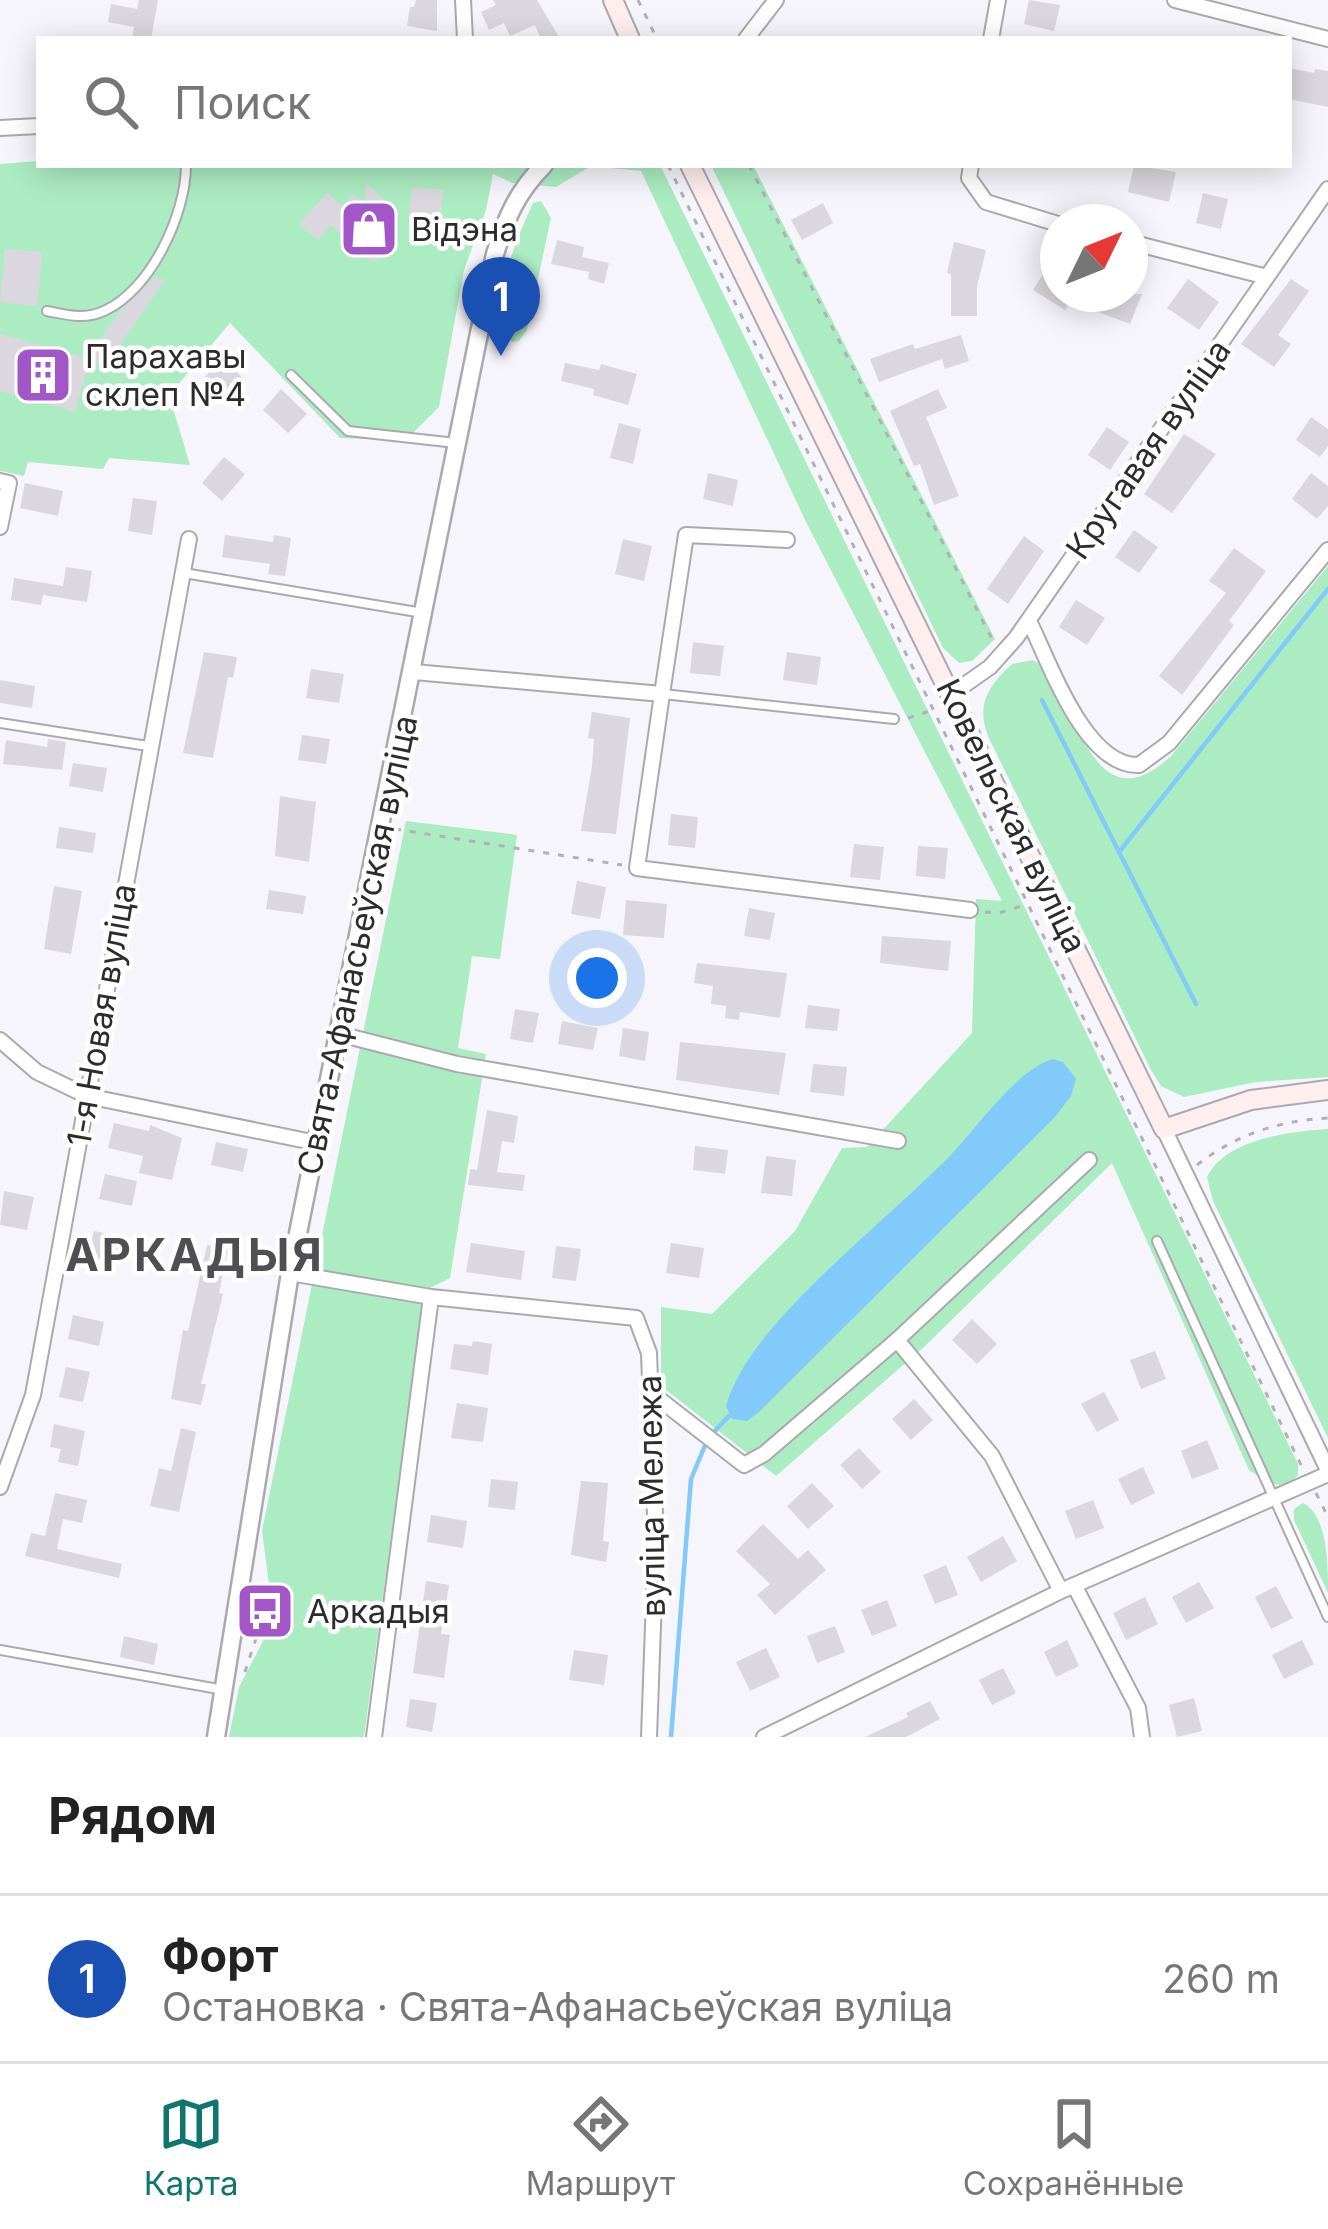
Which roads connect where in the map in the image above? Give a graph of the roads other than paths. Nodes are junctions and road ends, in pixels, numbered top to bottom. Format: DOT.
graph roads {
  1 [pos="463,0"];
  2 [pos="613,0"];
  3 [pos="776,0"];
  4 [pos="998,0"];
  5 [pos="1175,0"];
  6 [pos="465,36"];
  7 [pos="629,36"];
  8 [pos="748,36"];
  9 [pos="992,36"];
  10 [pos="1328,39"];
  11 [pos="36,126"];
  12 [pos="0,128"];
  13 [pos="185,168"];
  14 [pos="540,168"];
  15 [pos="691,168"];
  16 [pos="971,168"];
  17 [pos="1328,189"];
  18 [pos="1040,218"];
  19 [pos="1148,247"];
  20 [pos="1267,277"];
  21 [pos="47,311"];
  22 [pos="291,375"];
  23 [pos="458,443"];
  24 [pos="4,482"];
  25 [pos="0,527"];
  26 [pos="189,539"];
  27 [pos="787,540"];
  28 [pos="1328,550"];
  29 [pos="182,573"];
  30 [pos="425,613"];
  31 [pos="1029,621"];
  32 [pos="414,672"];
  33 [pos="953,693"];
  34 [pos="662,694"];
  35 [pos="894,719"];
  36 [pos="0,722"];
  37 [pos="148,746"];
  38 [pos="970,910"];
  39 [pos="339,1034"];
  40 [pos="0,1040"];
  41 [pos="1328,1090"];
  42 [pos="87,1096"];
  43 [pos="1164,1129"];
  44 [pos="898,1141"];
  45 [pos="316,1143"];
  46 [pos="1090,1160"];
  47 [pos="1156,1241"];
  48 [pos="290,1273"];
  49 [pos="431,1297"];
  50 [pos="897,1340"];
  51 [pos="650,1392"];
  52 [pos="1328,1472"];
  53 [pos="0,1487"];
  54 [pos="1274,1496"];
  55 [pos="1068,1588"];
  56 [pos="1328,1617"];
  57 [pos="0,1650"];
  58 [pos="225,1690"];
  59 [pos="215,1737"];
  60 [pos="374,1737"];
  61 [pos="649,1737"];
  62 [pos="764,1737"];
  63 [pos="1142,1737"];
  1 -- 6 [label="street"];
  2 -- 7 [label="main road"];
  3 -- 8 [label="street"];
  4 -- 9 [label="street"];
  5 -- 10 [label="street"];
  11 -- 12 [label="street"];
  13 -- 21 [label="lane"];
  14 -- 23 [label="street, Свята-Афанасьеўская вуліца"];
  15 -- 33 [label="main road, Ковельская вуліца"];
  16 -- 18 [label="street"];
  17 -- 20 [label="street, Кругавая вуліца"];
  19 -- 20 [label="street"];
  20 -- 31 [label="street, Кругавая вуліца"];
  22 -- 23 [label="lane"];
  23 -- 30 [label="street, Свята-Афанасьеўская вуліца"];
  24 -- 25 [label="street"];
  26 -- 29 [label="street, 1-я Новая вуліца"];
  27 -- 34 [label="street"];
  28 -- 31 [label="street"];
  29 -- 30 [label="lane"];
  29 -- 37 [label="street, 1-я Новая вуліца"];
  30 -- 32 [label="street, Свята-Афанасьеўская вуліца"];
  31 -- 33 [label="street, Кругавая вуліца"];
  32 -- 34 [label="street"];
  32 -- 39 [label="street, Свята-Афанасьеўская вуліца"];
  33 -- 43 [label="main road, Ковельская вуліца"];
  34 -- 35 [label="lane"];
  34 -- 38 [label="street"];
  36 -- 37 [label="lane"];
  37 -- 42 [label="street, 1-я Новая вуліца"];
  39 -- 44 [label="street"];
  39 -- 45 [label="street, Свята-Афанасьеўская вуліца"];
  40 -- 42 [label="street"];
  41 -- 43 [label="main road"];
  42 -- 45 [label="street"];
  42 -- 53 [label="street, 1-я Новая вуліца"];
  43 -- 52 [label="street, Ковельская вуліца"];
  45 -- 48 [label="street, Свята-Афанасьеўская вуліца"];
  46 -- 50 [label="street"];
  47 -- 54 [label="lane"];
  48 -- 49 [label="street, вуліца Мележа"];
  48 -- 58 [label="street, Свята-Афанасьеўская вуліца"];
  49 -- 51 [label="street, вуліца Мележа"];
  49 -- 60 [label="street"];
  50 -- 51 [label="street"];
  50 -- 55 [label="street"];
  51 -- 61 [label="street, вуліца Мележа"];
  52 -- 54 [label="street"];
  54 -- 55 [label="street"];
  54 -- 56 [label="lane"];
  55 -- 62 [label="street"];
  55 -- 63 [label="street"];
  57 -- 58 [label="lane"];
  58 -- 59 [label="street, Свята-Афанасьеўская вуліца"];
}
